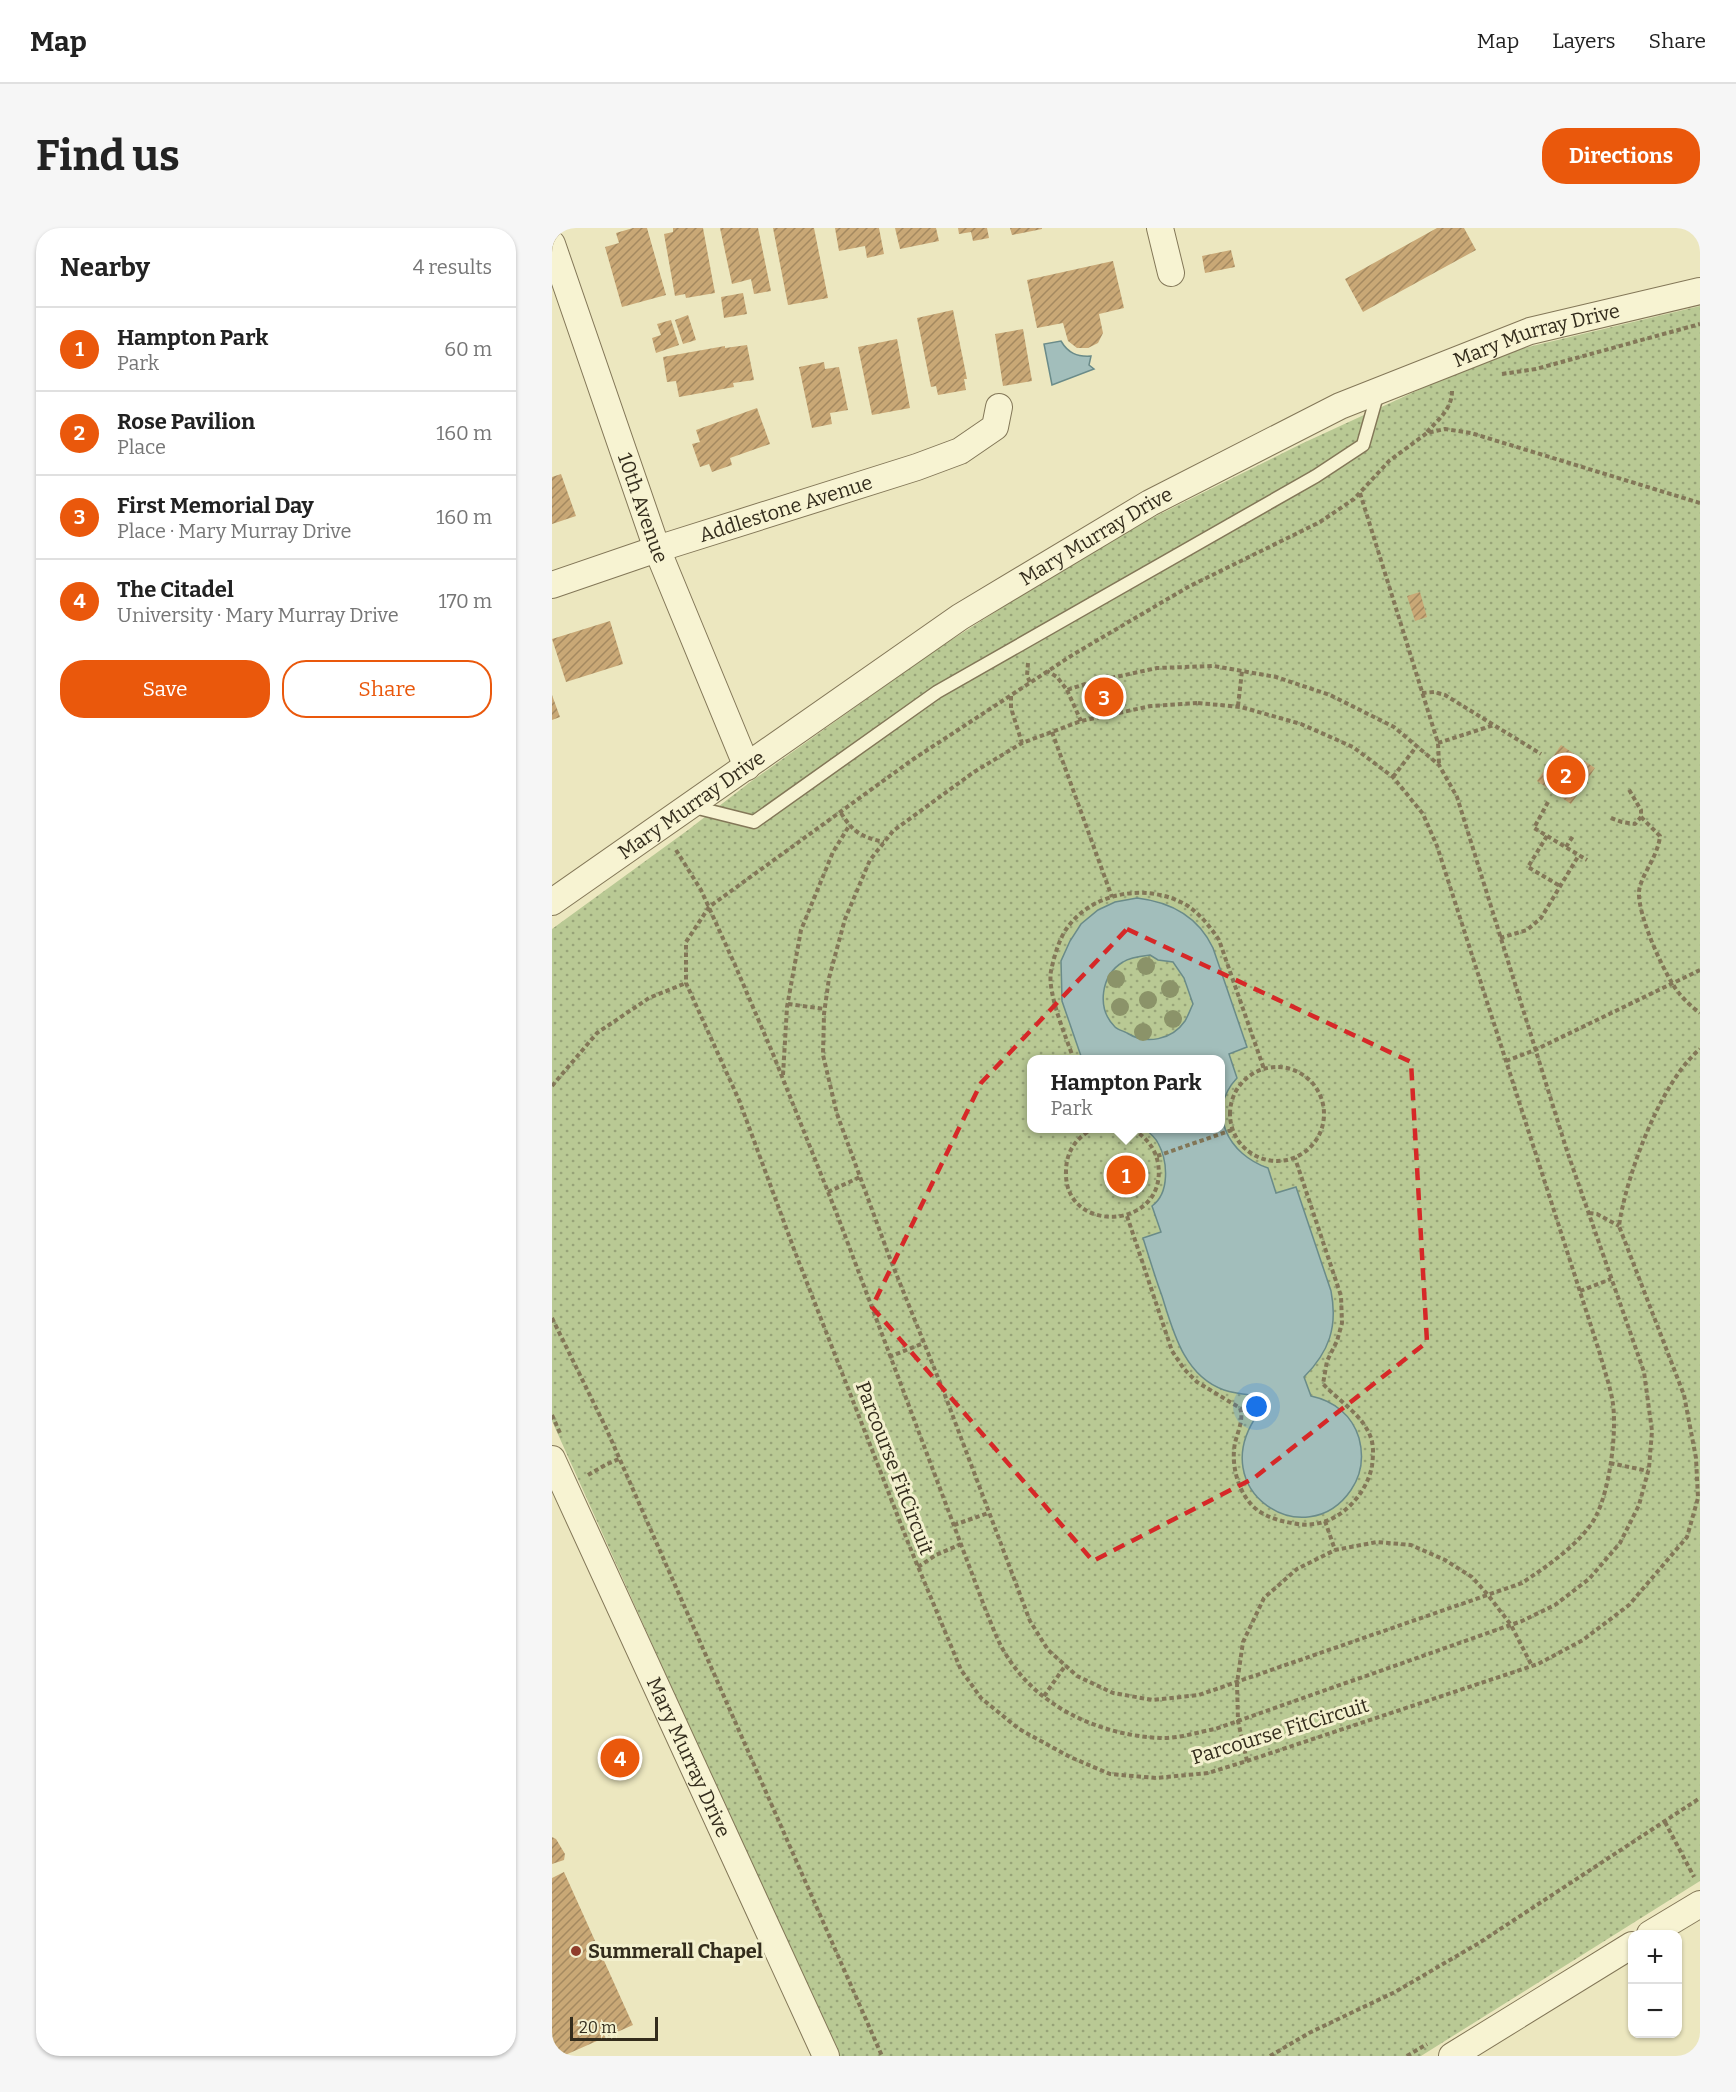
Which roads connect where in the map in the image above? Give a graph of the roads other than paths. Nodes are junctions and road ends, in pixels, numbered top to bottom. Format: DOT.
graph roads {
  1 [pos="1160,228"];
  2 [pos="552,244"];
  3 [pos="1171,273"];
  4 [pos="1700,291"];
  5 [pos="1378,391"];
  6 [pos="999,407"];
  7 [pos="657,549"];
  8 [pos="552,585"];
  9 [pos="747,767"];
  10 [pos="690,806"];
  11 [pos="552,902"];
  12 [pos="552,1460"];
  13 [pos="1698,1892"];
  14 [pos="1656,1930"];
  15 [pos="1628,1947"];
  16 [pos="826,2056"];
  17 [pos="1452,2056"];
  1 -- 3 [label="street"];
  2 -- 7 [label="street, 10th Avenue"];
  4 -- 5 [label="street, Mary Murray Drive"];
  5 -- 9 [label="street, Mary Murray Drive"];
  5 -- 10 [label="lane"];
  6 -- 7 [label="street, Addlestone Avenue"];
  7 -- 8 [label="street, Addlestone Avenue"];
  7 -- 9 [label="street, 10th Avenue"];
  9 -- 10 [label="street, Mary Murray Drive"];
  10 -- 11 [label="street, Mary Murray Drive"];
  12 -- 16 [label="street, Mary Murray Drive"];
  13 -- 14 [label="street"];
  15 -- 17 [label="street"];
}
